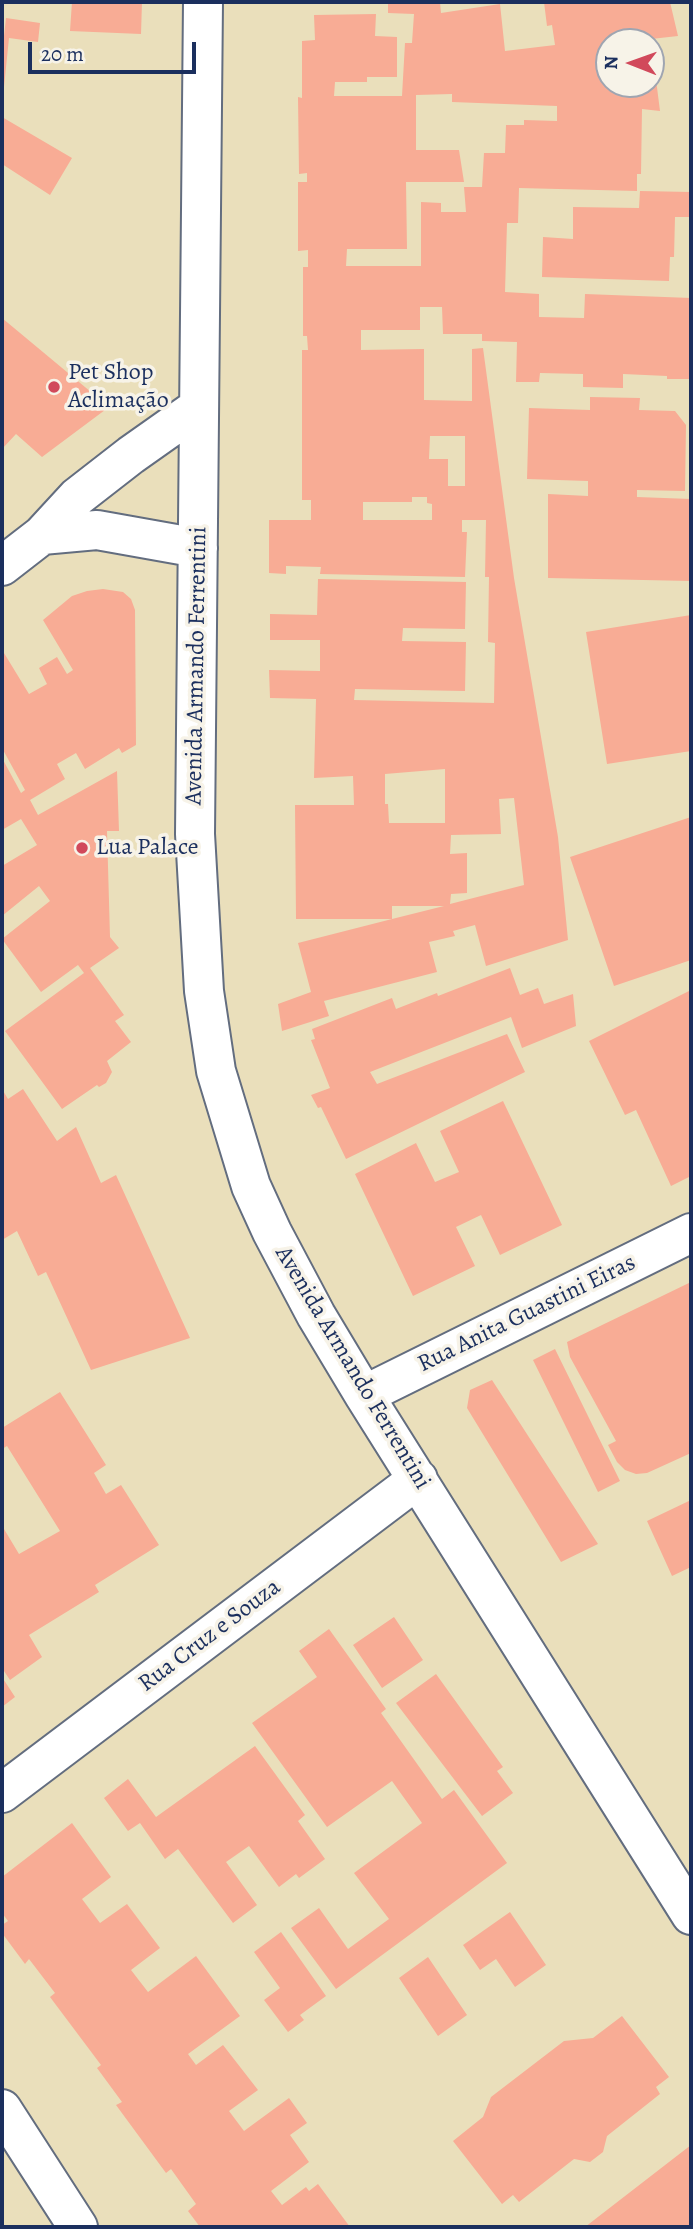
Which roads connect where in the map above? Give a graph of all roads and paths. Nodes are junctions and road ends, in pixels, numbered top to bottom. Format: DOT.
graph roads {
  1 [pos="203,2"];
  2 [pos="199,407"];
  3 [pos="42,535"];
  4 [pos="198,548"];
  5 [pos="2,566"];
  6 [pos="691,1233"];
  7 [pos="364,1395"];
  8 [pos="418,1479"];
  9 [pos="2,1793"];
  10 [pos="691,1914"];
  11 [pos="2,2109"];
  12 [pos="78,2227"];
  1 -- 2 [label="street, Avenida Armando Ferrentini"];
  2 -- 3 [label="street"];
  2 -- 4 [label="street, Avenida Armando Ferrentini"];
  3 -- 4 [label="street"];
  3 -- 5 [label="street"];
  4 -- 7 [label="street, Avenida Armando Ferrentini"];
  6 -- 7 [label="street, Rua Anita Guastini Eiras"];
  7 -- 8 [label="street, Avenida Armando Ferrentini"];
  8 -- 9 [label="street, Rua Cruz e Souza"];
  8 -- 10 [label="street, Avenida Armando Ferrentini"];
  11 -- 12 [label="street"];
}
